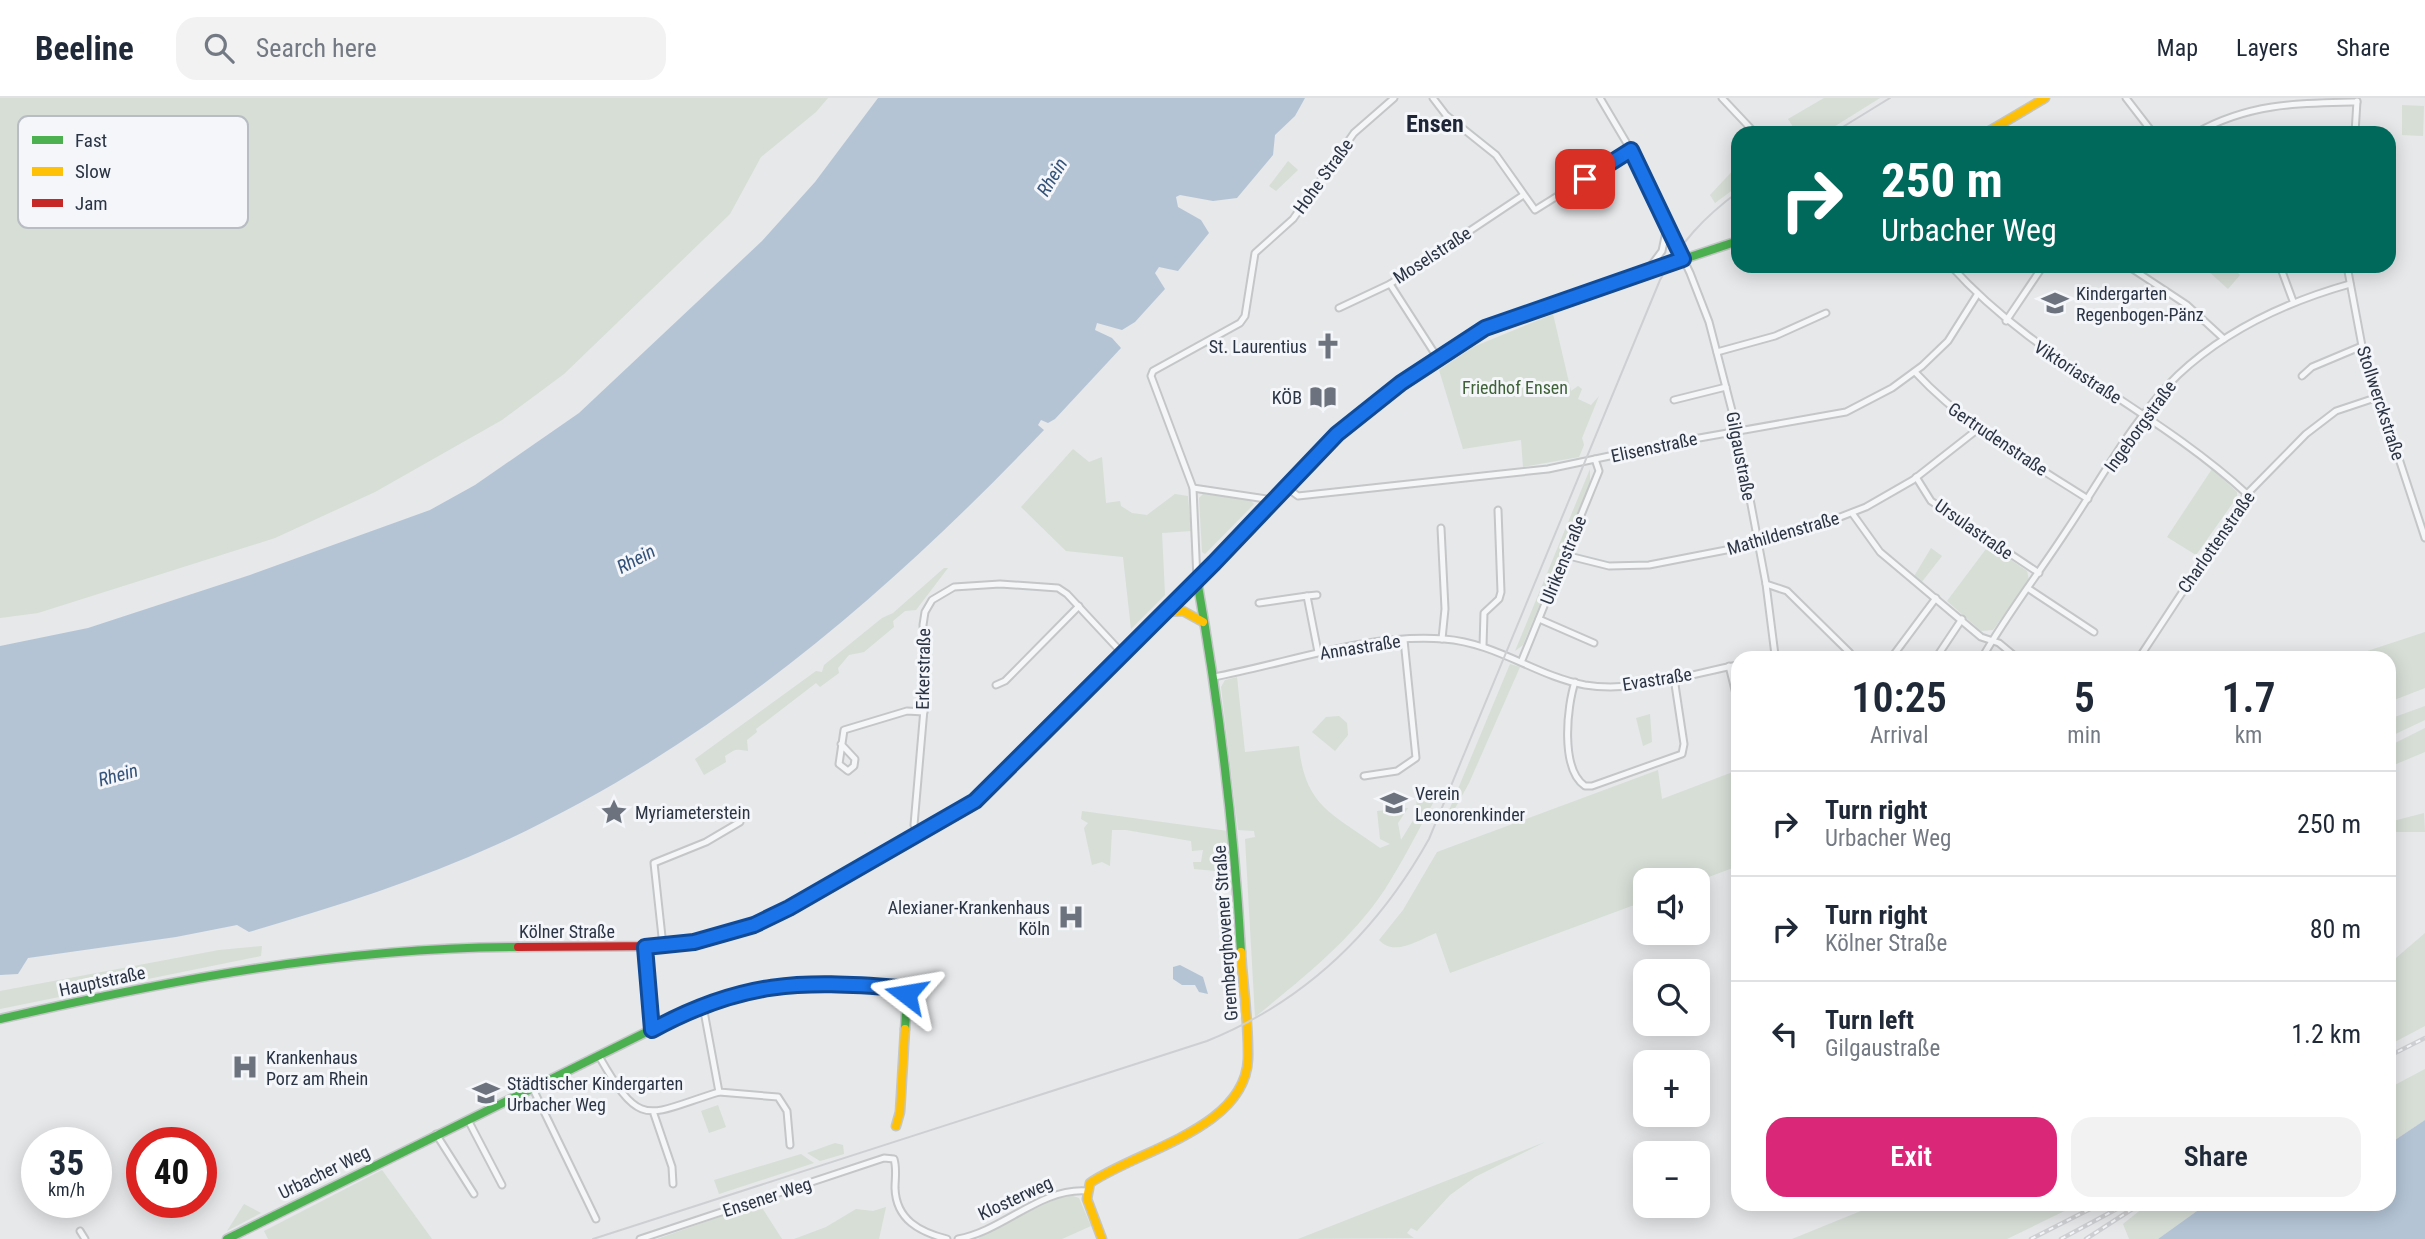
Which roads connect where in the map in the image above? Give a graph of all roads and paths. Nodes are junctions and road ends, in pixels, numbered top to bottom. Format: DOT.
graph roads {
  1 [pos="1394,98"];
  2 [pos="1433,98"];
  3 [pos="1600,98"];
  4 [pos="1722,98"];
  5 [pos="2037,98"];
  6 [pos="2045,98"];
  7 [pos="2126,98"];
  8 [pos="2357,100"];
  9 [pos="2023,111"];
  10 [pos="1748,126"];
  11 [pos="1998,126"];
  12 [pos="2148,126"];
  13 [pos="2209,126"];
  14 [pos="2355,126"];
  15 [pos="1631,150"];
  16 [pos="1522,196"];
  17 [pos="1667,227"];
  18 [pos="1731,243"];
  19 [pos="1683,259"];
  20 [pos="1646,271"];
  21 [pos="1957,273"];
  22 [pos="2038,273"];
  23 [pos="2139,273"];
  24 [pos="2283,273"];
  25 [pos="2348,273"];
  26 [pos="1390,284"];
  27 [pos="2350,284"];
  28 [pos="1977,295"];
  29 [pos="2293,301"];
  30 [pos="1339,308"];
  31 [pos="1826,313"];
  32 [pos="2006,321"];
  33 [pos="2224,339"];
  34 [pos="2362,346"];
  35 [pos="1717,352"];
  36 [pos="1437,357"];
  37 [pos="1915,372"];
  38 [pos="2302,376"];
  39 [pos="1726,387"];
  40 [pos="2378,397"];
  41 [pos="1674,400"];
  42 [pos="2144,416"];
  43 [pos="1978,429"];
  44 [pos="1737,430"];
  45 [pos="1595,459"];
  46 [pos="1916,477"];
  47 [pos="1286,487"];
  48 [pos="1193,488"];
  49 [pos="2247,494"];
  50 [pos="2088,499"];
  51 [pos="1273,500"];
  52 [pos="1498,510"];
  53 [pos="1852,513"];
  54 [pos="1441,528"];
  55 [pos="2425,538"];
  56 [pos="1757,544"];
  57 [pos="1565,555"];
  58 [pos="2039,573"];
  59 [pos="1197,580"];
  60 [pos="1766,584"];
  61 [pos="2029,589"];
  62 [pos="1317,595"];
  63 [pos="1307,596"];
  64 [pos="1936,598"];
  65 [pos="1259,603"];
  66 [pos="1079,606"];
  67 [pos="1164,612"];
  68 [pos="1962,618"];
  69 [pos="1539,619"];
  70 [pos="1203,622"];
  71 [pos="2094,632"];
  72 [pos="1442,639"];
  73 [pos="1404,640"];
  74 [pos="1992,640"];
  75 [pos="1594,643"];
  76 [pos="1483,646"];
  77 [pos="1776,651"];
  78 [pos="1848,651"];
  79 [pos="1896,651"];
  80 [pos="1941,651"];
  81 [pos="1986,651"];
  82 [pos="2007,651"];
  83 [pos="2144,651"];
  84 [pos="1318,652"];
  85 [pos="1122,653"];
  86 [pos="1507,654"];
  87 [pos="1522,660"];
  88 [pos="1729,666"];
  89 [pos="1731,674"];
  90 [pos="1214,677"];
  91 [pos="1674,678"];
  92 [pos="1575,681"];
  93 [pos="996,685"];
  94 [pos="923,712"];
  95 [pos="841,744"];
  96 [pos="1364,776"];
  97 [pos="740,822"];
  98 [pos="918,834"];
  99 [pos="663,946"];
  100 [pos="645,947"];
  101 [pos="210,975"];
  102 [pos="702,1005"];
  103 [pos="0,1019"];
  104 [pos="652,1030"];
  105 [pos="600,1058"];
  106 [pos="533,1089"];
  107 [pos="719,1092"];
  108 [pos="654,1114"];
  109 [pos="467,1119"];
  110 [pos="896,1126"];
  111 [pos="436,1134"];
  112 [pos="790,1145"];
  113 [pos="673,1184"];
  114 [pos="502,1185"];
  115 [pos="474,1194"];
  116 [pos="1087,1195"];
  117 [pos="596,1219"];
  118 [pos="80,1231"];
  119 [pos="85,1239"];
  120 [pos="227,1239"];
  121 [pos="640,1239"];
  122 [pos="947,1239"];
  123 [pos="958,1239"];
  124 [pos="1102,1239"];
  1 -- 48 [label="street, Hohe Straße"];
  2 -- 16 [label="street"];
  3 -- 15 [label="street, Gilgaustraße"];
  4 -- 10 [label="street"];
  5 -- 9 [label="main road"];
  6 -- 9 [label="main road"];
  7 -- 12 [label="street"];
  8 -- 13 [label="street"];
  8 -- 14 [label="street"];
  9 -- 11 [label="main road"];
  15 -- 16 [label="street"];
  15 -- 17 [label="street, Gilgaustraße"];
  16 -- 26 [label="street, Moselstraße"];
  17 -- 19 [label="street, Gilgaustraße"];
  17 -- 20 [label="street"];
  18 -- 19 [label="main road, Kölner Straße"];
  19 -- 20 [label="main road, Kölner Straße"];
  19 -- 35 [label="street, Gilgaustraße"];
  20 -- 36 [label="main road, Kölner Straße"];
  21 -- 28 [label="street, Viktoriastraße"];
  22 -- 32 [label="street"];
  23 -- 33 [label="street"];
  24 -- 29 [label="street"];
  25 -- 27 [label="street, Stollwerckstraße"];
  26 -- 30 [label="street, Moselstraße"];
  26 -- 36 [label="street"];
  27 -- 29 [label="street, Ingeborgstraße"];
  27 -- 34 [label="street, Stollwerckstraße"];
  28 -- 32 [label="street, Viktoriastraße"];
  28 -- 37 [label="street, Elisenstraße"];
  29 -- 33 [label="street, Ingeborgstraße"];
  31 -- 35 [label="street"];
  32 -- 42 [label="street, Viktoriastraße"];
  33 -- 42 [label="street, Ingeborgstraße"];
  34 -- 38 [label="street"];
  34 -- 40 [label="street, Stollwerckstraße"];
  35 -- 39 [label="street, Gilgaustraße"];
  36 -- 47 [label="main road, Kölner Straße"];
  37 -- 43 [label="street, Gertrudenstraße"];
  37 -- 44 [label="street, Elisenstraße"];
  39 -- 41 [label="street"];
  39 -- 44 [label="street, Gilgaustraße"];
  40 -- 49 [label="street, Charlottenstraße"];
  40 -- 55 [label="street, Stollwerckstraße"];
  42 -- 49 [label="street, Viktoriastraße"];
  42 -- 50 [label="street, Ingeborgstraße"];
  43 -- 46 [label="street, Mathildenstraße"];
  43 -- 50 [label="street, Gertrudenstraße"];
  44 -- 45 [label="street, Elisenstraße"];
  44 -- 56 [label="street, Gilgaustraße"];
  45 -- 47 [label="street, Elisenstraße"];
  45 -- 57 [label="street, Ulrikenstraße"];
  46 -- 53 [label="street, Mathildenstraße"];
  46 -- 58 [label="street, Ursulastraße"];
  47 -- 51 [label="main road, Kölner Straße"];
  48 -- 51 [label="street"];
  48 -- 59 [label="street, Hohe Straße"];
  49 -- 83 [label="street, Charlottenstraße"];
  50 -- 58 [label="street, Ingeborgstraße"];
  51 -- 59 [label="main road, Kölner Straße"];
  52 -- 76 [label="street"];
  53 -- 56 [label="street, Mathildenstraße"];
  53 -- 64 [label="street"];
  54 -- 72 [label="street"];
  56 -- 57 [label="street, Mathildenstraße"];
  56 -- 60 [label="street, Gilgaustraße"];
  57 -- 69 [label="street, Ulrikenstraße"];
  58 -- 61 [label="street, Ingeborgstraße"];
  59 -- 67 [label="main road, Kölner Straße"];
  59 -- 70 [label="main road, Gremberghovener Straße"];
  60 -- 77 [label="street"];
  60 -- 78 [label="street"];
  61 -- 71 [label="street"];
  61 -- 74 [label="street, Ingeborgstraße"];
  62 -- 63 [label="street"];
  63 -- 65 [label="street"];
  63 -- 84 [label="street"];
  64 -- 68 [label="street"];
  64 -- 79 [label="street"];
  66 -- 85 [label="street, Erkerstraße"];
  66 -- 93 [label="street"];
  66 -- 94 [label="street, Erkerstraße"];
  67 -- 70 [label="main road"];
  67 -- 85 [label="main road, Kölner Straße"];
  68 -- 74 [label="street"];
  68 -- 80 [label="street"];
  69 -- 75 [label="street"];
  69 -- 87 [label="street, Ulrikenstraße"];
  70 -- 90 [label="main road, Gremberghovener Straße"];
  72 -- 73 [label="street, Annastraße"];
  72 -- 76 [label="street, Annastraße"];
  73 -- 84 [label="street, Annastraße"];
  73 -- 96 [label="street"];
  74 -- 81 [label="street, Ingeborgstraße"];
  74 -- 82 [label="street"];
  76 -- 86 [label="street, Annastraße"];
  84 -- 90 [label="street, Annastraße"];
  85 -- 98 [label="main road, Kölner Straße"];
  86 -- 87 [label="street, Evastraße"];
  87 -- 92 [label="street, Evastraße"];
  88 -- 89 [label="street"];
  88 -- 91 [label="street, Evastraße"];
  90 -- 116 [label="main road, Gremberghovener Straße"];
  91 -- 92 [label="street, Evastraße"];
  91 -- 92 [label="street"];
  94 -- 95 [label="street"];
  94 -- 98 [label="street, Erkerstraße"];
  95 -- 95 [label="street"];
  97 -- 99 [label="street"];
  98 -- 99 [label="main road, Kölner Straße"];
  99 -- 100 [label="main road, Kölner Straße"];
  100 -- 101 [label="main road, Kölner Straße"];
  100 -- 104 [label="street"];
  101 -- 103 [label="main road, Hauptstraße"];
  102 -- 104 [label="main road, Urbacher Weg"];
  102 -- 107 [label="street"];
  102 -- 110 [label="main road, Urbacher Weg"];
  104 -- 105 [label="main road, Urbacher Weg"];
  105 -- 106 [label="main road, Urbacher Weg"];
  105 -- 108 [label="street"];
  106 -- 109 [label="main road, Urbacher Weg"];
  106 -- 117 [label="street"];
  107 -- 108 [label="street"];
  107 -- 112 [label="street"];
  108 -- 113 [label="street"];
  109 -- 111 [label="main road, Urbacher Weg"];
  109 -- 114 [label="street"];
  111 -- 115 [label="street"];
  111 -- 120 [label="main road, Urbacher Weg"];
  116 -- 123 [label="street, Klosterweg"];
  116 -- 124 [label="main road"];
  118 -- 119 [label="street"];
  121 -- 122 [label="street, Ensener Weg"];
}
